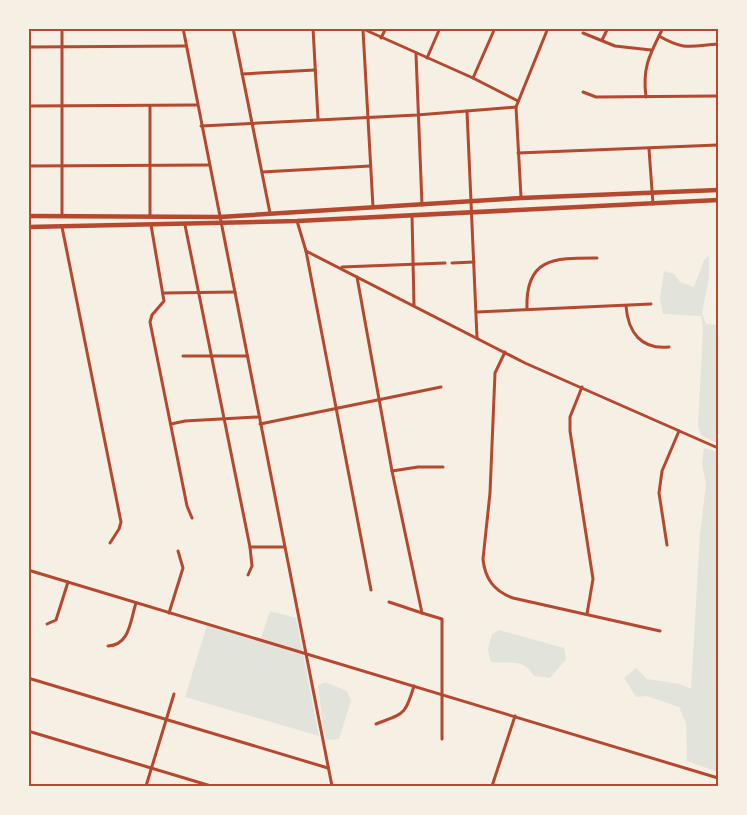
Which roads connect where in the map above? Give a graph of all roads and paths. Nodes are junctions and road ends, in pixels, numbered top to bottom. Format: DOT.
graph roads {
  1 [pos="63,28"];
  2 [pos="183,28"];
  3 [pos="233,28"];
  4 [pos="314,28"];
  5 [pos="386,28"];
  6 [pos="440,28"];
  7 [pos="495,28"];
  8 [pos="548,28"];
  9 [pos="608,28"];
  10 [pos="663,28"];
  11 [pos="362,29"];
  12 [pos="583,33"];
  13 [pos="659,36"];
  14 [pos="381,38"];
  15 [pos="602,41"];
  16 [pos="718,44"];
  17 [pos="186,46"];
  18 [pos="28,47"];
  19 [pos="63,47"];
  20 [pos="651,50"];
  21 [pos="416,53"];
  22 [pos="427,58"];
  23 [pos="315,70"];
  24 [pos="242,74"];
  25 [pos="473,78"];
  26 [pos="584,92"];
  27 [pos="718,96"];
  28 [pos="646,97"];
  29 [pos="518,101"];
  30 [pos="196,105"];
  31 [pos="28,106"];
  32 [pos="62,106"];
  33 [pos="150,106"];
  34 [pos="516,107"];
  35 [pos="467,111"];
  36 [pos="417,115"];
  37 [pos="367,117"];
  38 [pos="318,119"];
  39 [pos="252,123"];
  40 [pos="201,126"];
  41 [pos="718,145"];
  42 [pos="650,148"];
  43 [pos="518,153"];
  44 [pos="151,165"];
  45 [pos="209,165"];
  46 [pos="28,166"];
  47 [pos="63,166"];
  48 [pos="370,166"];
  49 [pos="262,172"];
  50 [pos="718,190"];
  51 [pos="652,194"];
  52 [pos="522,198"];
  53 [pos="718,200"];
  54 [pos="471,202"];
  55 [pos="653,204"];
  56 [pos="422,205"];
  57 [pos="373,207"];
  58 [pos="472,212"];
  59 [pos="270,213"];
  60 [pos="412,214"];
  61 [pos="28,216"];
  62 [pos="62,216"];
  63 [pos="150,216"];
  64 [pos="220,217"];
  65 [pos="297,221"];
  66 [pos="221,224"];
  67 [pos="151,225"];
  68 [pos="185,225"];
  69 [pos="28,227"];
  70 [pos="62,227"];
  71 [pos="306,251"];
  72 [pos="597,258"];
  73 [pos="474,262"];
  74 [pos="445,263"];
  75 [pos="452,263"];
  76 [pos="414,264"];
  77 [pos="340,267"];
  78 [pos="357,276"];
  79 [pos="198,292"];
  80 [pos="235,292"];
  81 [pos="164,293"];
  82 [pos="651,304"];
  83 [pos="414,305"];
  84 [pos="626,306"];
  85 [pos="527,309"];
  86 [pos="477,312"];
  87 [pos="477,338"];
  88 [pos="669,347"];
  89 [pos="505,352"];
  90 [pos="211,355"];
  91 [pos="183,356"];
  92 [pos="247,356"];
  93 [pos="441,387"];
  94 [pos="582,387"];
  95 [pos="380,400"];
  96 [pos="336,409"];
  97 [pos="258,417"];
  98 [pos="224,419"];
  99 [pos="260,423"];
  100 [pos="171,424"];
  101 [pos="679,431"];
  102 [pos="718,448"];
  103 [pos="443,467"];
  104 [pos="392,471"];
  105 [pos="192,518"];
  106 [pos="110,543"];
  107 [pos="667,545"];
  108 [pos="284,547"];
  109 [pos="250,548"];
  110 [pos="178,551"];
  111 [pos="28,570"];
  112 [pos="249,574"];
  113 [pos="68,582"];
  114 [pos="371,590"];
  115 [pos="389,602"];
  116 [pos="136,603"];
  117 [pos="169,613"];
  118 [pos="422,613"];
  119 [pos="587,615"];
  120 [pos="47,624"];
  121 [pos="660,631"];
  122 [pos="108,646"];
  123 [pos="305,653"];
  124 [pos="28,678"];
  125 [pos="414,686"];
  126 [pos="174,694"];
  127 [pos="443,695"];
  128 [pos="515,716"];
  129 [pos="167,720"];
  130 [pos="376,724"];
  131 [pos="28,732"];
  132 [pos="442,739"];
  133 [pos="328,768"];
  134 [pos="152,769"];
  135 [pos="718,778"];
  136 [pos="28,785"];
  137 [pos="34,786"];
  138 [pos="146,786"];
  139 [pos="211,786"];
  140 [pos="332,786"];
  141 [pos="492,786"];
  1 -- 19 [label="street"];
  2 -- 17 [label="street"];
  3 -- 24 [label="street"];
  4 -- 23 [label="street"];
  5 -- 14 [label="street"];
  6 -- 22 [label="street"];
  7 -- 25 [label="street"];
  8 -- 29 [label="street"];
  9 -- 15 [label="street"];
  10 -- 13 [label="street"];
  11 -- 14 [label="street"];
  11 -- 37 [label="street"];
  12 -- 15 [label="street"];
  13 -- 16 [label="street"];
  13 -- 20 [label="street"];
  14 -- 21 [label="street"];
  15 -- 20 [label="street"];
  17 -- 19 [label="street"];
  17 -- 30 [label="street"];
  18 -- 19 [label="street"];
  19 -- 32 [label="street"];
  20 -- 28 [label="street"];
  21 -- 22 [label="street"];
  21 -- 36 [label="street"];
  22 -- 25 [label="street"];
  23 -- 24 [label="street"];
  23 -- 38 [label="street"];
  24 -- 39 [label="street"];
  25 -- 29 [label="street"];
  26 -- 28 [label="street"];
  27 -- 28 [label="street"];
  29 -- 34 [label="street"];
  30 -- 33 [label="street"];
  30 -- 40 [label="street"];
  31 -- 32 [label="street"];
  32 -- 33 [label="street"];
  32 -- 47 [label="street"];
  33 -- 44 [label="street"];
  34 -- 35 [label="street"];
  34 -- 43 [label="street"];
  35 -- 36 [label="street"];
  35 -- 54 [label="street"];
  36 -- 37 [label="street"];
  36 -- 56 [label="street"];
  37 -- 38 [label="street"];
  37 -- 48 [label="street"];
  38 -- 39 [label="street"];
  39 -- 40 [label="street"];
  39 -- 49 [label="street"];
  40 -- 45 [label="street"];
  41 -- 42 [label="street"];
  42 -- 43 [label="street"];
  42 -- 51 [label="street"];
  43 -- 52 [label="street"];
  44 -- 45 [label="street"];
  44 -- 47 [label="street"];
  44 -- 63 [label="street"];
  45 -- 64 [label="street"];
  46 -- 47 [label="street"];
  47 -- 62 [label="street"];
  48 -- 49 [label="street"];
  48 -- 57 [label="street"];
  49 -- 59 [label="street"];
  50 -- 51 [label="main road"];
  51 -- 52 [label="main road"];
  51 -- 55 [label="street"];
  52 -- 54 [label="main road"];
  53 -- 55 [label="main road"];
  54 -- 56 [label="main road"];
  54 -- 58 [label="street"];
  55 -- 58 [label="main road"];
  56 -- 57 [label="main road"];
  57 -- 59 [label="main road"];
  58 -- 60 [label="main road"];
  58 -- 73 [label="street"];
  59 -- 64 [label="main road"];
  60 -- 65 [label="main road"];
  60 -- 76 [label="street"];
  61 -- 62 [label="main road"];
  62 -- 63 [label="main road"];
  63 -- 64 [label="main road"];
  64 -- 66 [label="street"];
  65 -- 66 [label="main road"];
  65 -- 71 [label="street"];
  66 -- 68 [label="main road"];
  66 -- 80 [label="street"];
  67 -- 68 [label="main road"];
  67 -- 70 [label="main road"];
  67 -- 81 [label="street"];
  68 -- 79 [label="street"];
  69 -- 70 [label="main road"];
  70 -- 106 [label="street"];
  71 -- 77 [label="street"];
  71 -- 96 [label="street"];
  72 -- 85 [label="street"];
  73 -- 75 [label="street"];
  73 -- 86 [label="street"];
  74 -- 76 [label="street"];
  76 -- 77 [label="street"];
  76 -- 83 [label="street"];
  77 -- 78 [label="street"];
  78 -- 83 [label="street"];
  78 -- 95 [label="street"];
  79 -- 80 [label="street"];
  79 -- 81 [label="street"];
  79 -- 90 [label="street"];
  80 -- 92 [label="street"];
  81 -- 100 [label="street"];
  82 -- 84 [label="street"];
  83 -- 87 [label="street"];
  84 -- 85 [label="street"];
  84 -- 88 [label="street"];
  85 -- 86 [label="street"];
  86 -- 87 [label="street"];
  87 -- 89 [label="street"];
  89 -- 94 [label="street"];
  89 -- 119 [label="street"];
  90 -- 91 [label="street"];
  90 -- 92 [label="street"];
  90 -- 98 [label="street"];
  92 -- 97 [label="street"];
  93 -- 95 [label="street"];
  94 -- 101 [label="street"];
  94 -- 119 [label="street"];
  95 -- 96 [label="street"];
  95 -- 104 [label="street"];
  96 -- 99 [label="street"];
  96 -- 114 [label="street"];
  97 -- 98 [label="street"];
  97 -- 99 [label="street"];
  98 -- 100 [label="street"];
  98 -- 109 [label="street"];
  99 -- 108 [label="street"];
  100 -- 105 [label="street"];
  101 -- 102 [label="street"];
  101 -- 107 [label="street"];
  103 -- 104 [label="street"];
  104 -- 118 [label="street"];
  108 -- 109 [label="street"];
  108 -- 123 [label="street"];
  109 -- 112 [label="street"];
  110 -- 117 [label="street"];
  111 -- 113 [label="street"];
  113 -- 116 [label="street"];
  113 -- 120 [label="street"];
  115 -- 118 [label="street"];
  116 -- 117 [label="street"];
  116 -- 122 [label="street"];
  117 -- 123 [label="street"];
  118 -- 127 [label="street"];
  119 -- 121 [label="street"];
  123 -- 125 [label="street"];
  123 -- 133 [label="street"];
  124 -- 129 [label="street"];
  125 -- 127 [label="street"];
  125 -- 130 [label="street"];
  126 -- 129 [label="street"];
  127 -- 128 [label="street"];
  127 -- 132 [label="street"];
  128 -- 135 [label="street"];
  128 -- 141 [label="street"];
  129 -- 133 [label="street"];
  129 -- 134 [label="street"];
  131 -- 134 [label="street"];
  133 -- 140 [label="street"];
  134 -- 138 [label="street"];
  134 -- 139 [label="street"];
  136 -- 137 [label="street"];
}
